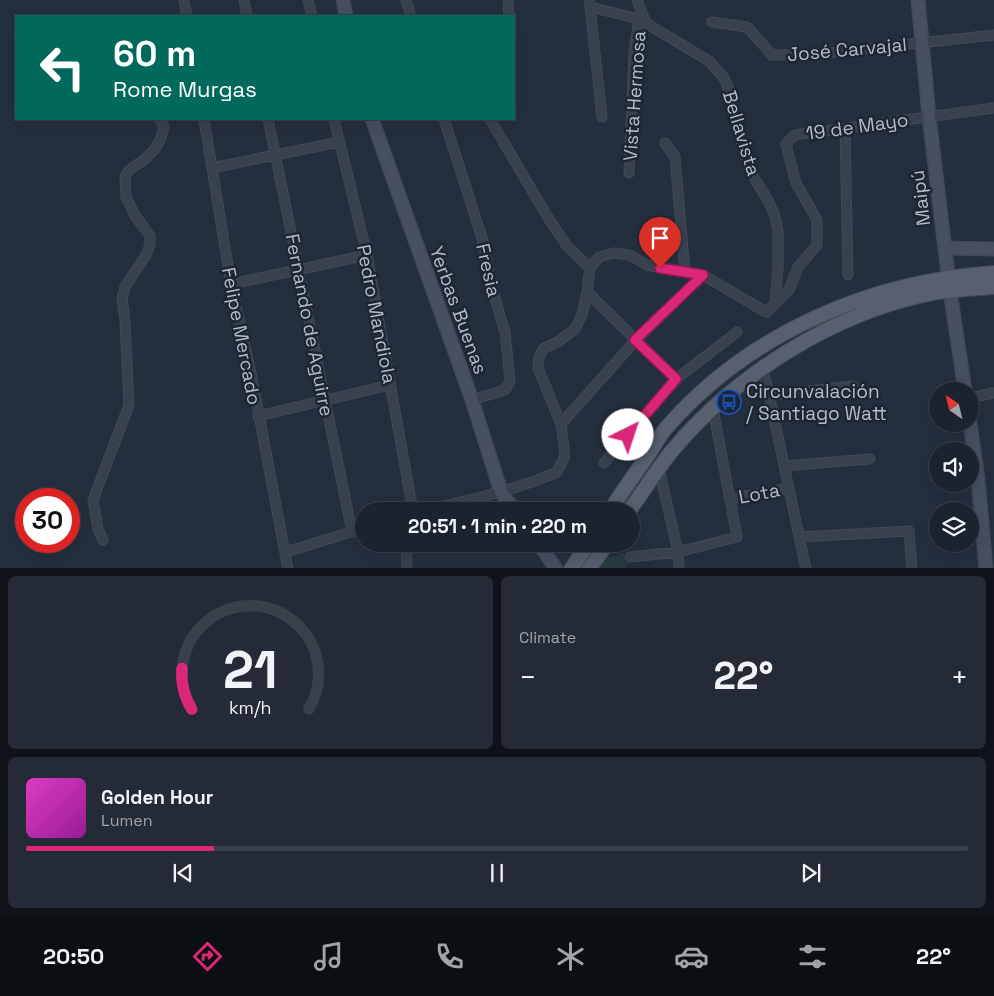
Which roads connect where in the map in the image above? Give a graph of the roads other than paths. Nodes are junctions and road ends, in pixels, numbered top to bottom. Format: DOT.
graph roads {
  1 [pos="184,0"];
  2 [pos="244,0"];
  3 [pos="308,0"];
  4 [pos="344,0"];
  5 [pos="406,0"];
  6 [pos="508,0"];
  7 [pos="918,0"];
  8 [pos="639,2"];
  9 [pos="590,4"];
  10 [pos="187,15"];
  11 [pos="247,15"];
  12 [pos="312,15"];
  13 [pos="346,15"];
  14 [pos="412,15"];
  15 [pos="509,15"];
  16 [pos="642,21"];
  17 [pos="712,22"];
  18 [pos="994,35"];
  19 [pos="923,42"];
  20 [pos="994,108"];
  21 [pos="929,116"];
  22 [pos="602,117"];
  23 [pos="160,120"];
  24 [pos="204,120"];
  25 [pos="268,120"];
  26 [pos="334,120"];
  27 [pos="372,120"];
  28 [pos="444,120"];
  29 [pos="491,120"];
  30 [pos="845,129"];
  31 [pos="339,142"];
  32 [pos="665,143"];
  33 [pos="275,156"];
  34 [pos="212,168"];
  35 [pos="629,173"];
  36 [pos="945,248"];
  37 [pos="994,248"];
  38 [pos="367,255"];
  39 [pos="590,268"];
  40 [pos="298,270"];
  41 [pos="686,272"];
  42 [pos="994,273"];
  43 [pos="703,275"];
  44 [pos="848,275"];
  45 [pos="231,284"];
  46 [pos="949,284"];
  47 [pos="994,287"];
  48 [pos="587,292"];
  49 [pos="775,304"];
  50 [pos="736,332"];
  51 [pos="635,340"];
  52 [pos="761,348"];
  53 [pos="762,370"];
  54 [pos="676,379"];
  55 [pos="964,382"];
  56 [pos="390,385"];
  57 [pos="854,386"];
  58 [pos="994,393"];
  59 [pos="769,395"];
  60 [pos="979,396"];
  61 [pos="324,399"];
  62 [pos="472,400"];
  63 [pos="713,409"];
  64 [pos="258,416"];
  65 [pos="561,424"];
  66 [pos="971,432"];
  67 [pos="870,459"];
  68 [pos="604,463"];
  69 [pos="784,466"];
  70 [pos="659,469"];
  71 [pos="789,488"];
  72 [pos="501,492"];
  73 [pos="730,499"];
  74 [pos="410,502"];
  75 [pos="460,502"];
  76 [pos="508,502"];
  77 [pos="616,502"];
  78 [pos="636,502"];
  79 [pos="355,531"];
  80 [pos="352,532"];
  81 [pos="800,537"];
  82 [pos="103,540"];
  83 [pos="286,552"];
  84 [pos="406,552"];
  85 [pos="545,552"];
  86 [pos="582,552"];
  87 [pos="601,552"];
  88 [pos="678,552"];
  89 [pos="630,557"];
  90 [pos="288,568"];
  91 [pos="407,568"];
  92 [pos="556,568"];
  93 [pos="571,568"];
  94 [pos="590,568"];
  95 [pos="679,568"];
  96 [pos="806,568"];
  97 [pos="912,568"];
  98 [pos="986,568"];
  1 -- 10 [label="street"];
  2 -- 11 [label="street"];
  3 -- 12 [label="street"];
  4 -- 13 [label="main road"];
  5 -- 14 [label="street"];
  6 -- 15 [label="street"];
  7 -- 19 [label="main road, Maipú"];
  8 -- 16 [label="street"];
  9 -- 16 [label="street, Bellavista"];
  9 -- 22 [label="street"];
  16 -- 35 [label="street, Vista Hermosa"];
  16 -- 49 [label="street, Bellavista"];
  17 -- 19 [label="street, José Carvajal"];
  18 -- 19 [label="street, José Carvajal"];
  19 -- 21 [label="main road, Maipú"];
  20 -- 21 [label="street, 19 de Mayo"];
  21 -- 30 [label="street, 19 de Mayo"];
  21 -- 36 [label="main road, Maipú"];
  23 -- 82 [label="street"];
  24 -- 34 [label="street, Felipe Mercado"];
  25 -- 33 [label="street, Fernando de Aguirre"];
  26 -- 31 [label="street, Pedro Mandiola"];
  27 -- 62 [label="main road, Yerbas Buenas"];
  28 -- 62 [label="street, Fresia"];
  29 -- 39 [label="street"];
  30 -- 44 [label="street"];
  30 -- 49 [label="street, 19 de Mayo"];
  31 -- 33 [label="street"];
  31 -- 38 [label="street, Pedro Mandiola"];
  32 -- 41 [label="street"];
  33 -- 34 [label="street"];
  33 -- 40 [label="street, Fernando de Aguirre"];
  34 -- 45 [label="street, Felipe Mercado"];
  36 -- 37 [label="main road"];
  36 -- 46 [label="main road, Maipú"];
  38 -- 40 [label="street"];
  38 -- 56 [label="street, Pedro Mandiola"];
  39 -- 41 [label="street"];
  39 -- 48 [label="street"];
  40 -- 45 [label="street"];
  40 -- 61 [label="street, Fernando de Aguirre"];
  41 -- 43 [label="street"];
  42 -- 46 [label="main road"];
  43 -- 49 [label="street"];
  43 -- 51 [label="street"];
  45 -- 64 [label="street, Felipe Mercado"];
  46 -- 47 [label="main road"];
  46 -- 52 [label="main road"];
  46 -- 53 [label="main road"];
  46 -- 55 [label="main road, Maipú"];
  48 -- 51 [label="street"];
  48 -- 65 [label="street"];
  50 -- 54 [label="street"];
  51 -- 54 [label="street"];
  51 -- 65 [label="street"];
  52 -- 53 [label="main road"];
  52 -- 77 [label="main road"];
  53 -- 59 [label="street"];
  53 -- 63 [label="main road"];
  54 -- 68 [label="street"];
  56 -- 61 [label="street"];
  56 -- 74 [label="street, Pedro Mandiola"];
  57 -- 59 [label="street"];
  58 -- 60 [label="street"];
  59 -- 69 [label="street"];
  61 -- 64 [label="street"];
  61 -- 80 [label="street, Fernando de Aguirre"];
  62 -- 72 [label="main road, Yerbas Buenas"];
  63 -- 70 [label="main road"];
  63 -- 73 [label="street"];
  64 -- 83 [label="street, Felipe Mercado"];
  65 -- 72 [label="street"];
  66 -- 98 [label="main road"];
  67 -- 69 [label="street"];
  69 -- 71 [label="street"];
  70 -- 78 [label="main road"];
  70 -- 88 [label="street"];
  71 -- 73 [label="street, Lota"];
  71 -- 81 [label="street"];
  72 -- 75 [label="street"];
  72 -- 76 [label="main road, Yerbas Buenas"];
  73 -- 88 [label="street"];
  79 -- 80 [label="street"];
  80 -- 83 [label="street"];
  81 -- 96 [label="street"];
  81 -- 97 [label="street"];
  83 -- 90 [label="street, Felipe Mercado"];
  84 -- 91 [label="street"];
  85 -- 92 [label="main road"];
  86 -- 93 [label="main road"];
  87 -- 94 [label="main road"];
  88 -- 89 [label="street"];
  88 -- 95 [label="street"];
}
